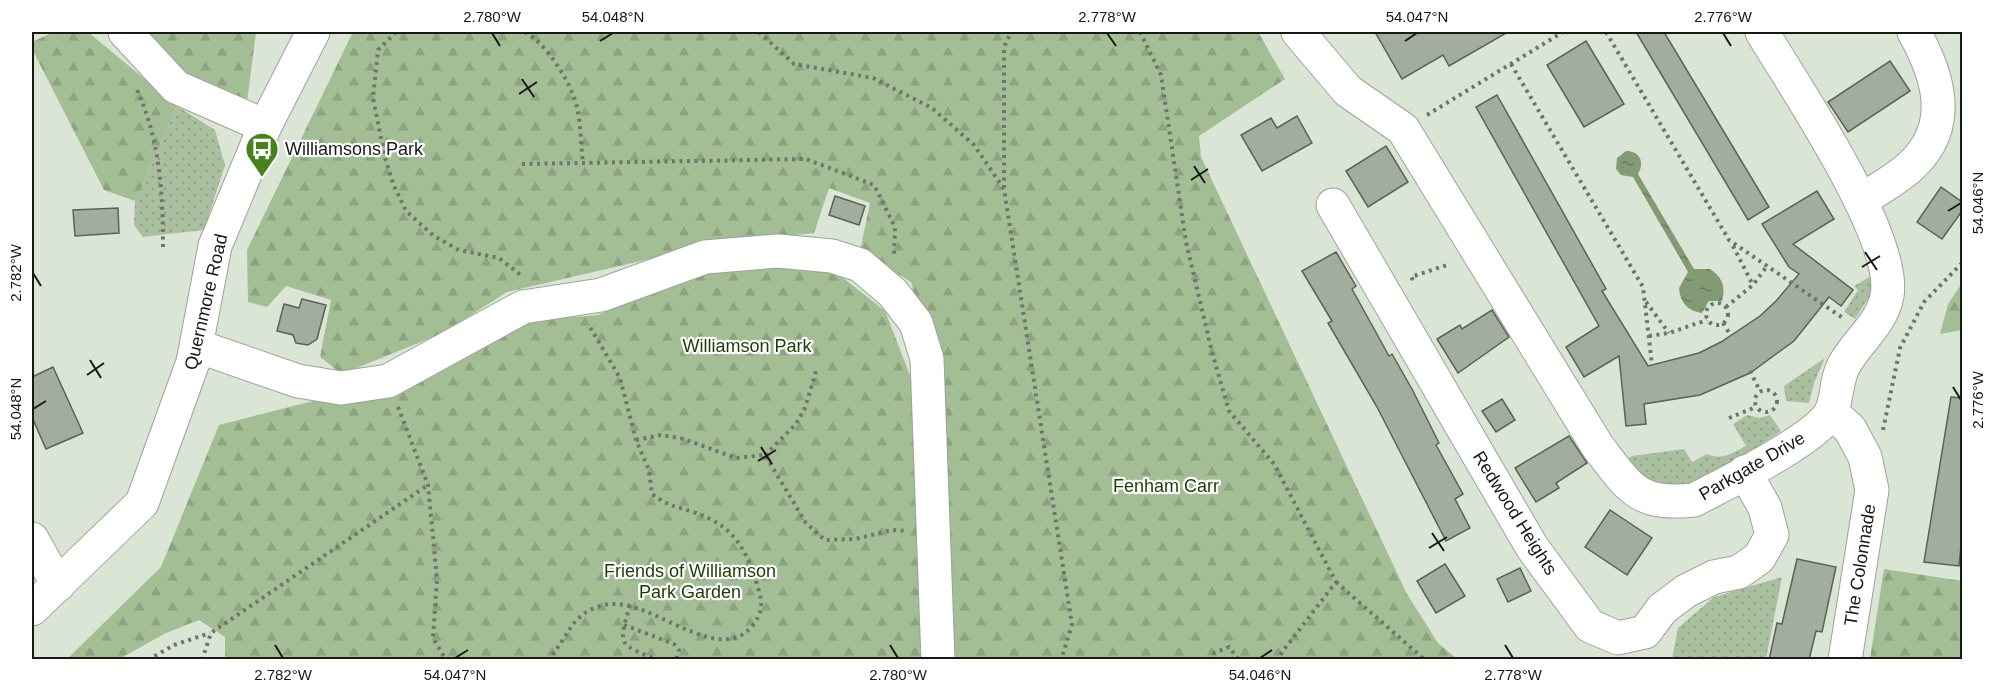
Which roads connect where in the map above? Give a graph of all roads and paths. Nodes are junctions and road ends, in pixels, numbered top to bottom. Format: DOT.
graph roads {
  1 [pos="125,32"];
  2 [pos="313,32"];
  3 [pos="396,32"];
  4 [pos="525,32"];
  5 [pos="759,32"];
  6 [pos="1011,32"];
  7 [pos="1140,32"];
  8 [pos="1298,32"];
  9 [pos="1563,32"];
  10 [pos="1606,32"];
  11 [pos="1762,32"];
  12 [pos="1914,32"];
  13 [pos="1510,63"];
  14 [pos="135,86"];
  15 [pos="265,126"];
  16 [pos="1403,129"];
  17 [pos="583,163"];
  18 [pos="522,164"];
  19 [pos="1004,189"];
  20 [pos="1862,200"];
  21 [pos="1333,205"];
  22 [pos="1733,245"];
  23 [pos="164,248"];
  24 [pos="1962,263"];
  25 [pos="1447,265"];
  26 [pos="1767,266"];
  27 [pos="523,277"];
  28 [pos="1415,283"];
  29 [pos="1753,285"];
  30 [pos="893,293"];
  31 [pos="562,301"];
  32 [pos="1646,301"];
  33 [pos="1726,307"];
  34 [pos="1707,320"];
  35 [pos="1723,323"];
  36 [pos="1669,333"];
  37 [pos="1867,334"];
  38 [pos="1649,336"];
  39 [pos="1731,336"];
  40 [pos="197,346"];
  41 [pos="1652,365"];
  42 [pos="817,368"];
  43 [pos="1750,371"];
  44 [pos="388,381"];
  45 [pos="1760,391"];
  46 [pos="1756,407"];
  47 [pos="1831,412"];
  48 [pos="1729,418"];
  49 [pos="1883,432"];
  50 [pos="636,440"];
  51 [pos="765,455"];
  52 [pos="1745,472"];
  53 [pos="428,485"];
  54 [pos="933,532"];
  55 [pos="32,539"];
  56 [pos="1336,582"];
  57 [pos="58,585"];
  58 [pos="630,605"];
  59 [pos="32,609"];
  60 [pos="624,625"];
  61 [pos="211,633"];
  62 [pos="148,660"];
  63 [pos="202,660"];
  64 [pos="446,660"];
  65 [pos="547,660"];
  66 [pos="658,660"];
  67 [pos="676,660"];
  68 [pos="938,660"];
  69 [pos="1061,660"];
  70 [pos="1209,660"];
  71 [pos="1239,660"];
  72 [pos="1276,660"];
  73 [pos="1425,660"];
  74 [pos="1845,660"];
  1 -- 15 [label="street"];
  2 -- 15 [label="street, Quernmore Road"];
  3 -- 27 [label="path"];
  4 -- 17 [label="path"];
  5 -- 19 [label="path"];
  6 -- 19 [label="path"];
  7 -- 56 [label="path"];
  8 -- 16 [label="street, Parkgate Drive"];
  9 -- 13 [label="path"];
  10 -- 22 [label="path"];
  11 -- 20 [label="street"];
  12 -- 20 [label="street"];
  13 -- 16 [label="path"];
  13 -- 32 [label="path"];
  14 -- 23 [label="path"];
  15 -- 40 [label="street, Quernmore Road"];
  16 -- 52 [label="street, Parkgate Drive"];
  17 -- 18 [label="path"];
  17 -- 30 [label="path"];
  19 -- 69 [label="path"];
  20 -- 37 [label="street"];
  21 -- 52 [label="street, Redwood Heights"];
  22 -- 26 [label="path"];
  22 -- 29 [label="path"];
  24 -- 49 [label="path"];
  25 -- 28 [label="path"];
  26 -- 29 [label="path"];
  26 -- 37 [label="path"];
  29 -- 33 [label="path"];
  30 -- 31 [label="street"];
  30 -- 54 [label="street"];
  31 -- 44 [label="street"];
  31 -- 50 [label="path"];
  32 -- 36 [label="path"];
  32 -- 38 [label="path"];
  33 -- 34 [label="path"];
  33 -- 35 [label="path"];
  34 -- 35 [label="path"];
  34 -- 36 [label="path"];
  35 -- 39 [label="path"];
  36 -- 38 [label="path"];
  37 -- 47 [label="street"];
  38 -- 41 [label="path"];
  40 -- 44 [label="street"];
  40 -- 57 [label="street, Quernmore Road"];
  42 -- 51 [label="path"];
  43 -- 45 [label="path"];
  44 -- 53 [label="path"];
  45 -- 46 [label="path"];
  45 -- 46 [label="path"];
  46 -- 48 [label="path"];
  47 -- 52 [label="street, Parkgate Drive"];
  47 -- 74 [label="street, The Colonnade"];
  50 -- 51 [label="path"];
  50 -- 58 [label="path"];
  51 -- 54 [label="path"];
  53 -- 61 [label="path"];
  53 -- 64 [label="path"];
  54 -- 68 [label="street"];
  55 -- 57 [label="street"];
  56 -- 72 [label="path"];
  56 -- 73 [label="path"];
  57 -- 59 [label="street, Quernmore Road"];
  58 -- 60 [label="path"];
  58 -- 65 [label="path"];
  60 -- 66 [label="path"];
  60 -- 67 [label="path"];
  61 -- 62 [label="path"];
  61 -- 63 [label="path"];
  70 -- 71 [label="path"];
}
